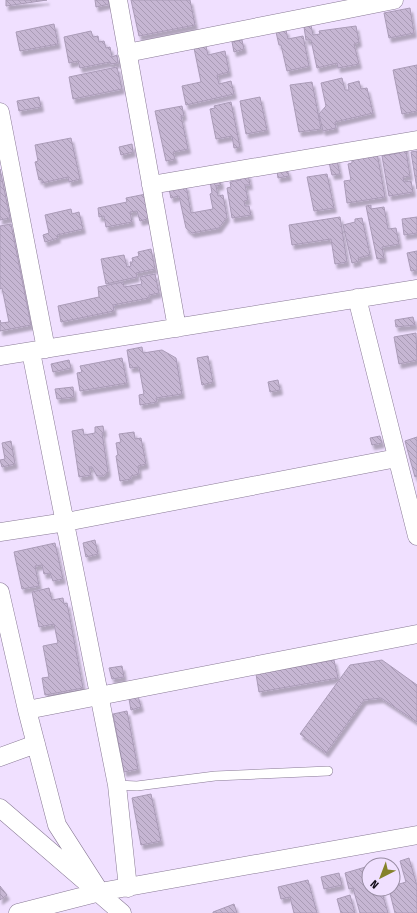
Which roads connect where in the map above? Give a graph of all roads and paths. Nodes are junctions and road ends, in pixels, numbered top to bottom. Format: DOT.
graph roads {
  1 [pos="118,0"];
  2 [pos="394,0"];
  3 [pos="127,53"];
  4 [pos="0,112"];
  5 [pos="417,140"];
  6 [pos="151,185"];
  7 [pos="417,288"];
  8 [pos="357,298"];
  9 [pos="177,328"];
  10 [pos="39,350"];
  11 [pos="0,356"];
  12 [pos="398,458"];
  13 [pos="66,522"];
  14 [pos="0,532"];
  15 [pos="417,536"];
  16 [pos="0,592"];
  17 [pos="417,634"];
  18 [pos="100,696"];
  19 [pos="27,710"];
  20 [pos="36,744"];
  21 [pos="0,757"];
  22 [pos="328,771"];
  23 [pos="117,785"];
  24 [pos="0,808"];
  25 [pos="417,835"];
  26 [pos="128,888"];
  27 [pos="100,892"];
  28 [pos="18,913"];
  29 [pos="122,913"];
  1 -- 3 [label="street"];
  2 -- 3 [label="street"];
  3 -- 6 [label="street"];
  4 -- 10 [label="street"];
  5 -- 6 [label="street"];
  6 -- 9 [label="street"];
  7 -- 8 [label="street"];
  8 -- 9 [label="street"];
  8 -- 12 [label="street"];
  9 -- 10 [label="street"];
  10 -- 11 [label="street"];
  10 -- 13 [label="street"];
  12 -- 13 [label="street"];
  12 -- 15 [label="street"];
  13 -- 14 [label="street"];
  13 -- 18 [label="street"];
  16 -- 19 [label="street"];
  17 -- 18 [label="street"];
  18 -- 19 [label="street"];
  18 -- 23 [label="street"];
  19 -- 20 [label="street"];
  20 -- 21 [label="street"];
  20 -- 27 [label="street"];
  22 -- 23 [label="lane"];
  23 -- 26 [label="street"];
  24 -- 27 [label="street"];
  25 -- 26 [label="street"];
  26 -- 27 [label="street"];
  27 -- 28 [label="street"];
  27 -- 29 [label="street"];
}
